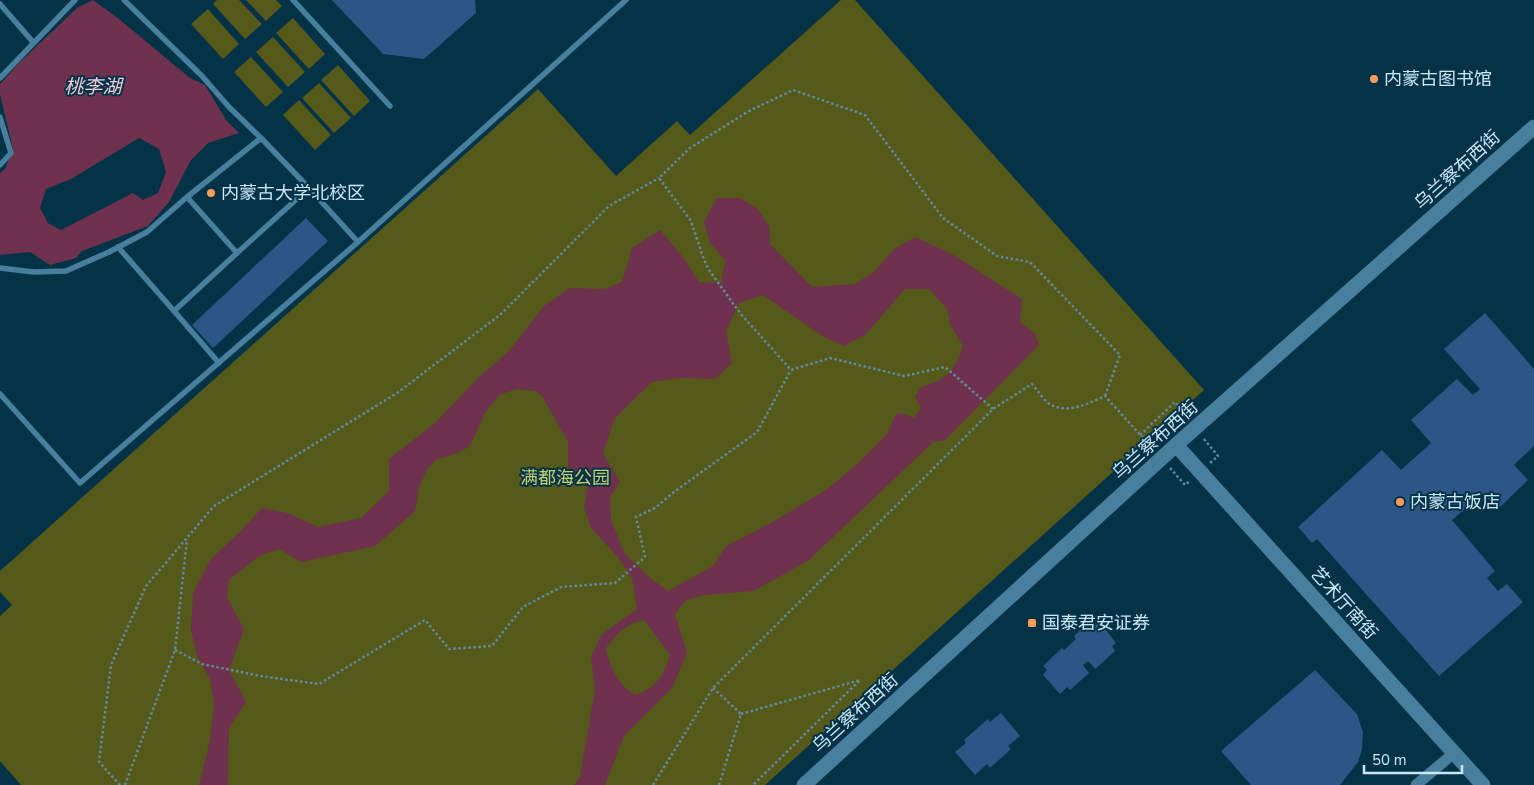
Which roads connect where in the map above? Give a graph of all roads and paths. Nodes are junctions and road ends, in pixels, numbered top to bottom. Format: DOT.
graph roads {
  1 [pos="75,0"];
  2 [pos="124,0"];
  3 [pos="293,0"];
  4 [pos="626,0"];
  5 [pos="0,4"];
  6 [pos="33,42"];
  7 [pos="0,78"];
  8 [pos="390,106"];
  9 [pos="0,116"];
  10 [pos="1534,127"];
  11 [pos="261,138"];
  12 [pos="0,165"];
  13 [pos="659,178"];
  14 [pos="309,188"];
  15 [pos="187,197"];
  16 [pos="358,242"];
  17 [pos="118,247"];
  18 [pos="237,253"];
  19 [pos="0,268"];
  20 [pos="174,311"];
  21 [pos="219,363"];
  22 [pos="791,370"];
  23 [pos="0,394"];
  24 [pos="1105,396"];
  25 [pos="993,409"];
  26 [pos="1140,435"];
  27 [pos="1176,445"];
  28 [pos="187,538"];
  29 [pos="175,650"];
  30 [pos="713,688"];
  31 [pos="741,714"];
  32 [pos="1454,753"];
  33 [pos="120,785"];
  34 [pos="125,785"];
  35 [pos="653,785"];
  36 [pos="719,785"];
  37 [pos="753,785"];
  38 [pos="804,785"];
  39 [pos="1416,785"];
  40 [pos="1483,785"];
  1 -- 6 [label="lane"];
  2 -- 11 [label="lane"];
  3 -- 8 [label="lane"];
  4 -- 16 [label="lane"];
  5 -- 6 [label="lane"];
  6 -- 7 [label="lane"];
  9 -- 12 [label="lane"];
  10 -- 27 [label="street, 乌兰察布西街"];
  11 -- 14 [label="lane"];
  11 -- 15 [label="lane"];
  13 -- 22 [label="path"];
  13 -- 24 [label="path"];
  13 -- 28 [label="path"];
  14 -- 16 [label="lane"];
  14 -- 18 [label="lane"];
  15 -- 17 [label="lane"];
  15 -- 18 [label="lane"];
  16 -- 21 [label="lane"];
  17 -- 19 [label="lane"];
  17 -- 20 [label="lane"];
  18 -- 20 [label="lane"];
  20 -- 21 [label="lane"];
  21 -- 23 [label="lane"];
  22 -- 25 [label="path"];
  22 -- 29 [label="path"];
  24 -- 25 [label="path"];
  24 -- 26 [label="path"];
  25 -- 30 [label="path"];
  27 -- 32 [label="street, 艺术厅南街"];
  27 -- 38 [label="street, 乌兰察布西街"];
  28 -- 29 [label="path"];
  28 -- 33 [label="path"];
  29 -- 34 [label="path"];
  30 -- 31 [label="path"];
  30 -- 35 [label="path"];
  31 -- 36 [label="path"];
  31 -- 37 [label="path"];
  32 -- 39 [label="street"];
  32 -- 40 [label="street, 艺术厅南街"];
}
